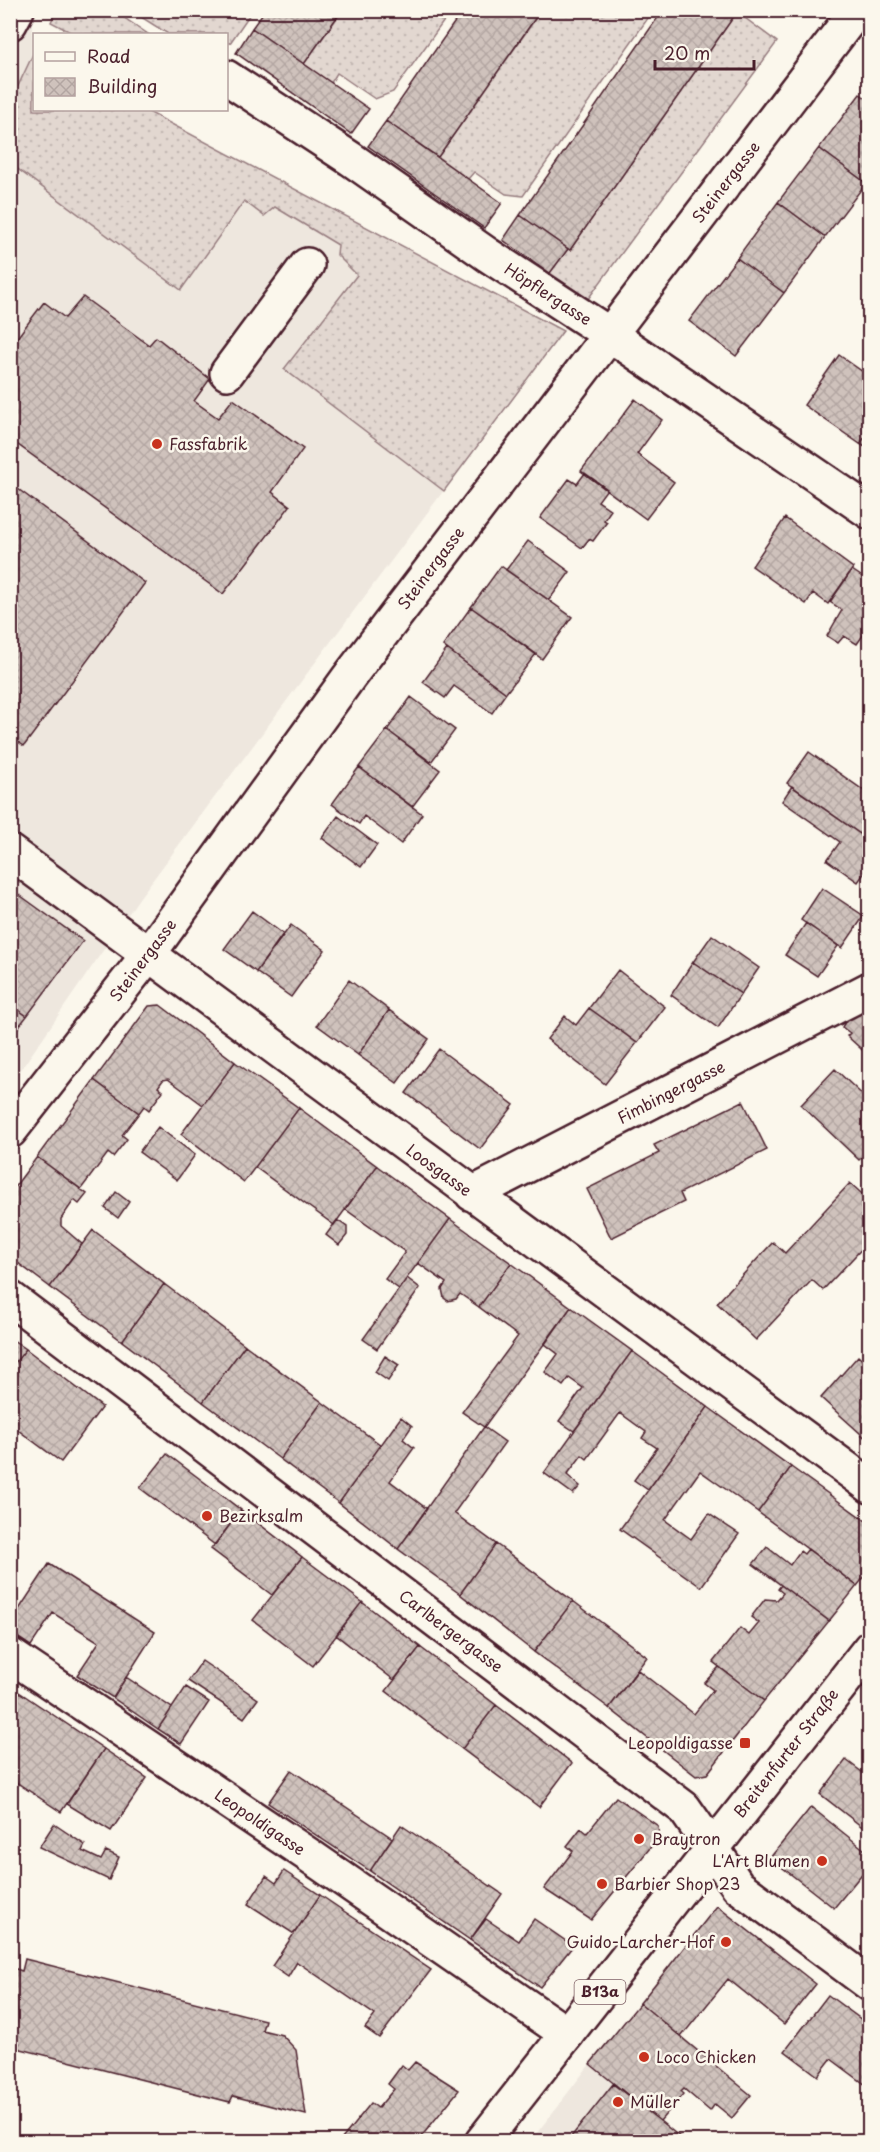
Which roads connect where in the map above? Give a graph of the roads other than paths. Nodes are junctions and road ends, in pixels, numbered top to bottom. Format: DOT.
graph roads {
  1 [pos="17,10"];
  2 [pos="857,10"];
  3 [pos="10,23"];
  4 [pos="228,78"];
  5 [pos="307,265"];
  6 [pos="609,334"];
  7 [pos="226,373"];
  8 [pos="870,512"];
  9 [pos="10,852"];
  10 [pos="147,955"];
  11 [pos="870,989"];
  12 [pos="10,1131"];
  13 [pos="472,1194"];
  14 [pos="10,1298"];
  15 [pos="870,1486"];
  16 [pos="870,1648"];
  17 [pos="10,1655"];
  18 [pos="712,1848"];
  19 [pos="870,1984"];
  20 [pos="567,2034"];
  21 [pos="482,2142"];
  1 -- 3 [label="street"];
  2 -- 6 [label="street, Steinergasse"];
  4 -- 6 [label="street, Höpflergasse"];
  5 -- 7 [label="street"];
  6 -- 8 [label="street, Höpflergasse"];
  6 -- 10 [label="street, Steinergasse"];
  9 -- 10 [label="street, Loosgasse"];
  10 -- 12 [label="street, Steinergasse"];
  10 -- 13 [label="street, Loosgasse"];
  11 -- 13 [label="street, Fimbingergasse"];
  13 -- 15 [label="street, Loosgasse"];
  14 -- 18 [label="street, Carlbergergasse"];
  16 -- 18 [label="street, Breitenfurter Straße / B13a"];
  17 -- 20 [label="street, Leopoldigasse"];
  18 -- 19 [label="street, Carlbergergasse"];
  18 -- 20 [label="street, Breitenfurter Straße / B13a"];
  20 -- 21 [label="street, Breitenfurter Straße / B13a"];
}
